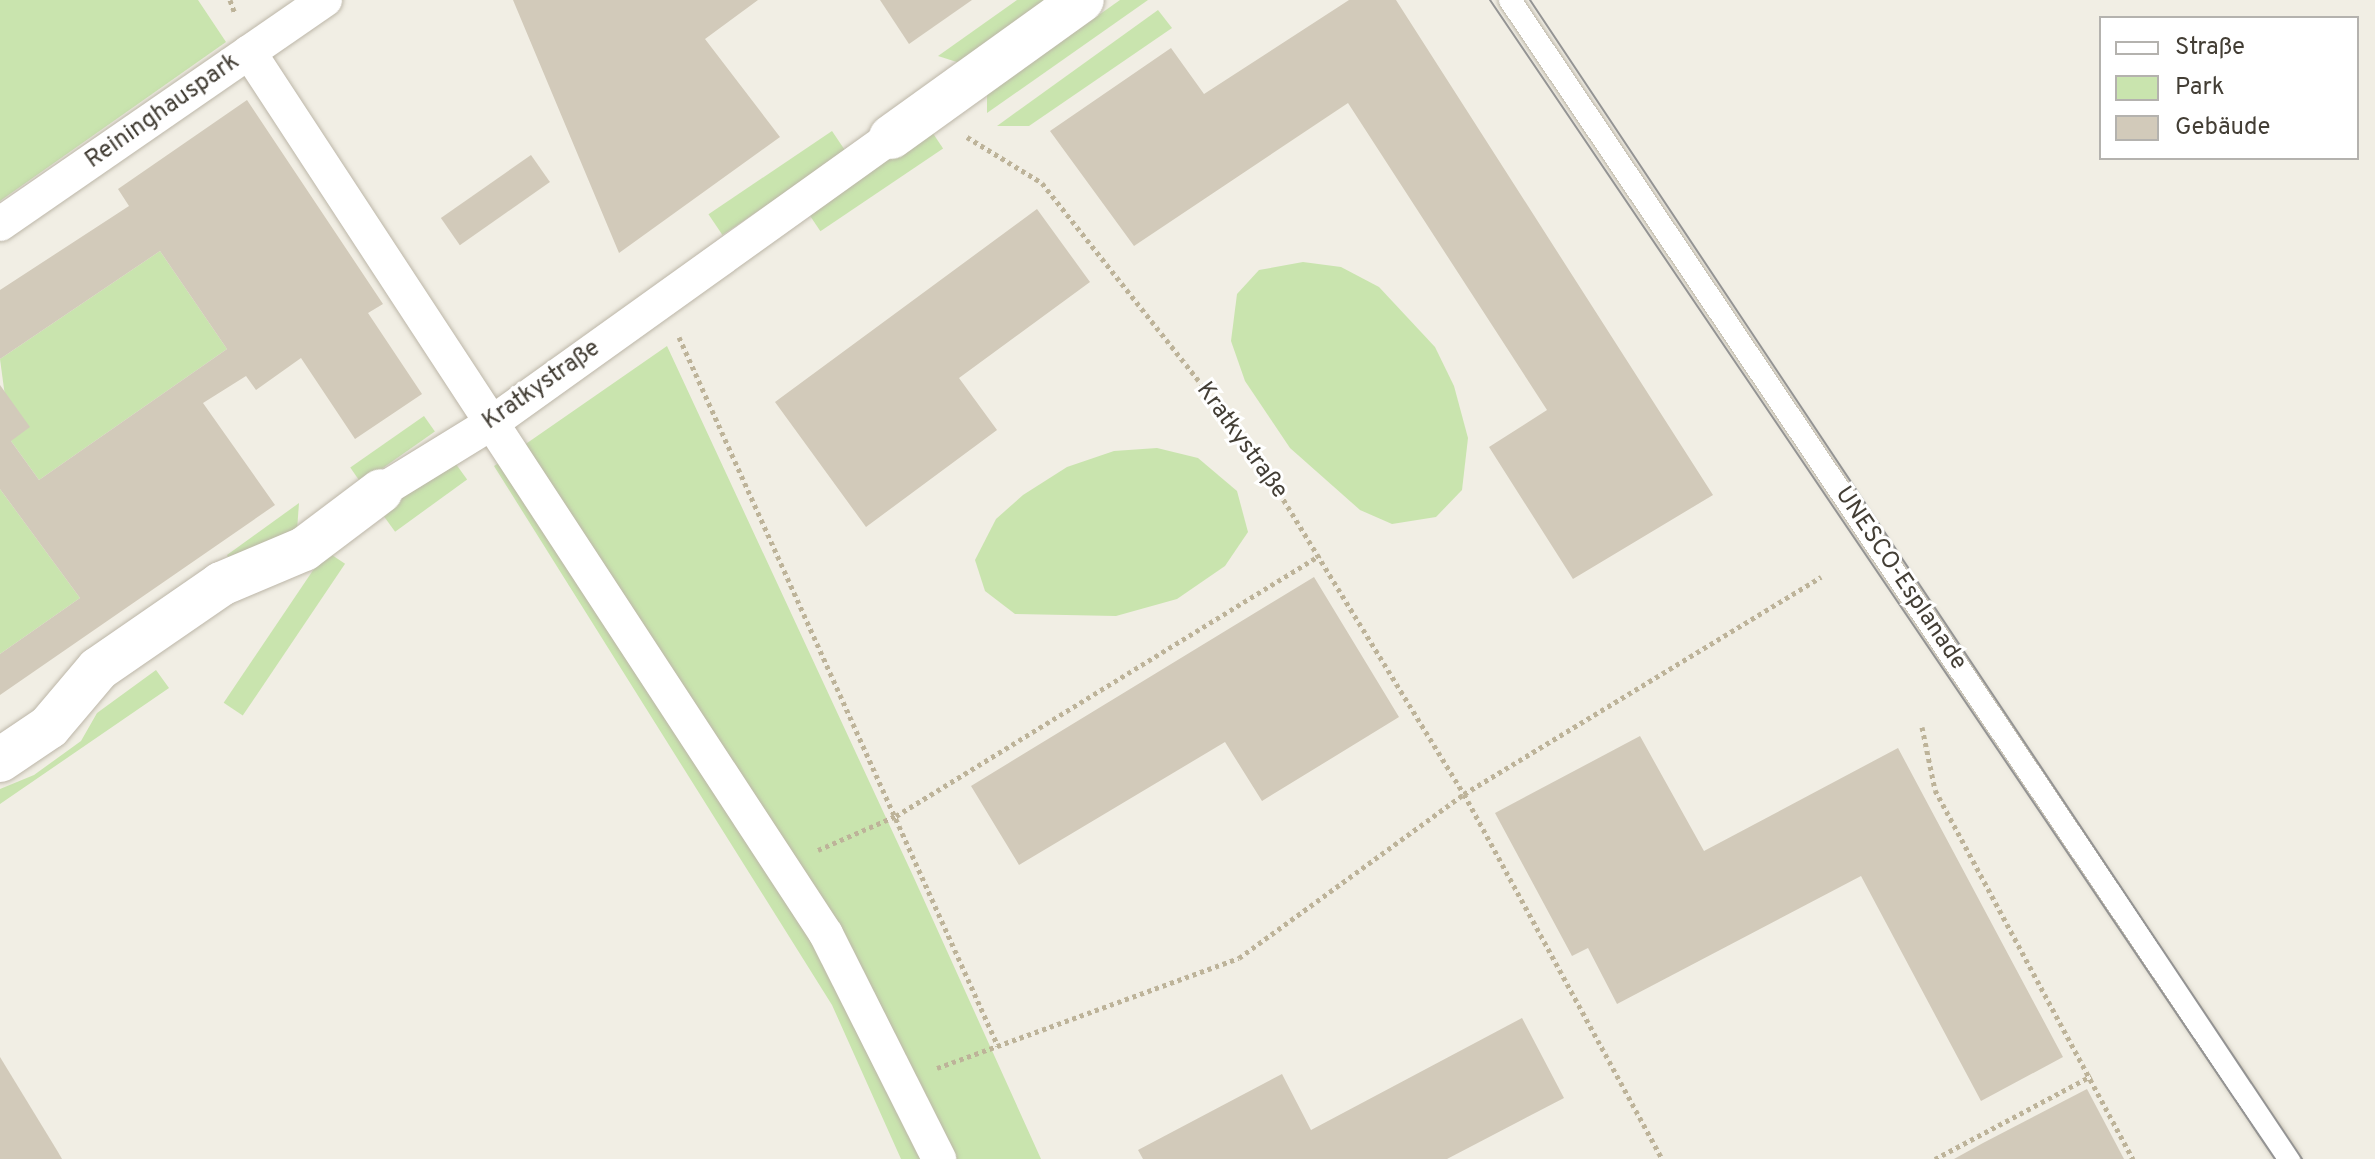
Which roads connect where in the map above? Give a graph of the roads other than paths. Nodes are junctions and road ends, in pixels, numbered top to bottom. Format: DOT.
graph roads {
  1 [pos="325,0"];
  2 [pos="1082,0"];
  3 [pos="1510,0"];
  4 [pos="249,52"];
  5 [pos="891,137"];
  6 [pos="0,224"];
  7 [pos="493,422"];
  8 [pos="381,491"];
  9 [pos="0,760"];
  10 [pos="939,1159"];
  11 [pos="2289,1159"];
  1 -- 4 [label="street, Reininghauspark"];
  2 -- 5 [label="street, Kratkystraße"];
  3 -- 11 [label="lane, UNESCO-Esplanade"];
  4 -- 6 [label="street, Reininghauspark"];
  4 -- 7 [label="street"];
  5 -- 7 [label="street, Kratkystraße"];
  7 -- 8 [label="street, Kratkystraße"];
  7 -- 10 [label="street"];
  8 -- 9 [label="street, Kratkystraße"];
}
